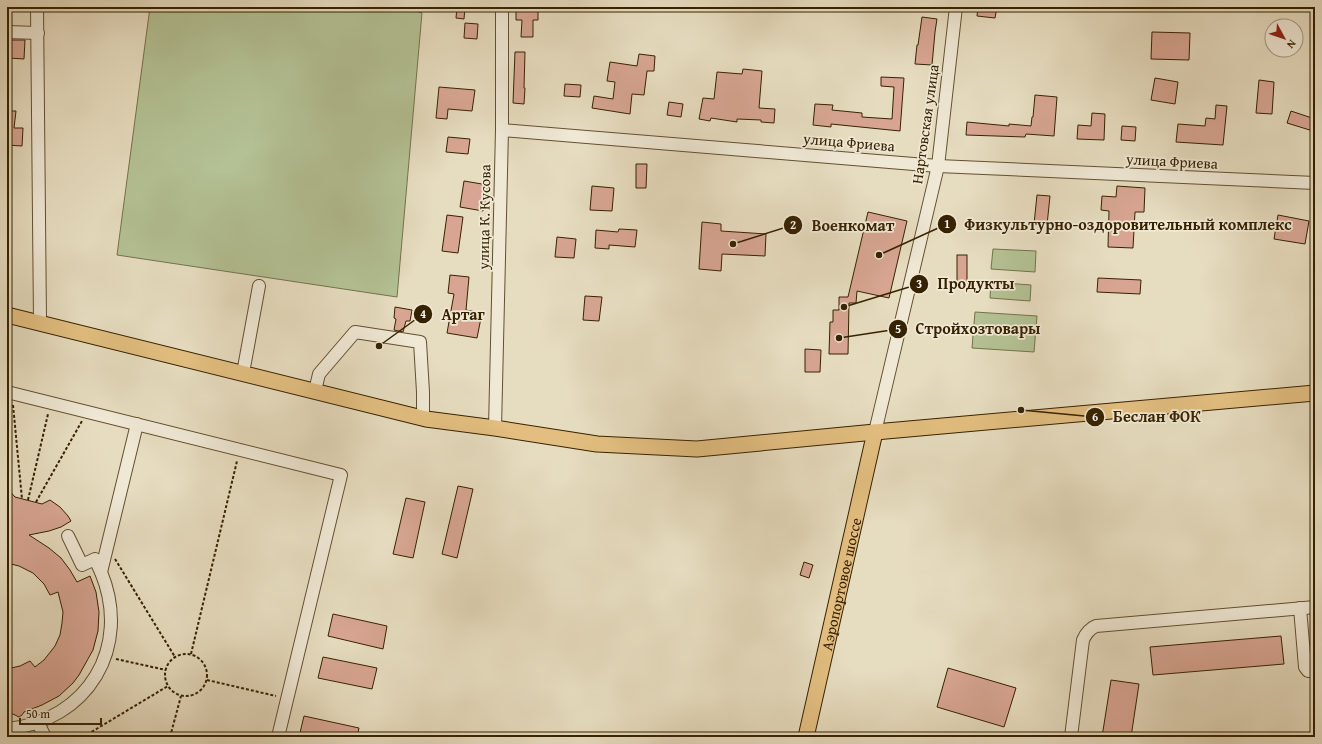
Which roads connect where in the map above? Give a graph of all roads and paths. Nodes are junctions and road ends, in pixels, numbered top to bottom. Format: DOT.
graph roads {
  1 [pos="37,7"];
  2 [pos="502,7"];
  3 [pos="956,7"];
  4 [pos="7,32"];
  5 [pos="38,33"];
  6 [pos="502,130"];
  7 [pos="938,166"];
  8 [pos="1315,183"];
  9 [pos="259,286"];
  10 [pos="7,315"];
  11 [pos="40,322"];
  12 [pos="243,373"];
  13 [pos="315,391"];
  14 [pos="9,393"];
  15 [pos="1315,393"];
  16 [pos="50,403"];
  17 [pos="87,412"];
  18 [pos="423,418"];
  19 [pos="137,424"];
  20 [pos="495,428"];
  21 [pos="875,432"];
  22 [pos="239,450"];
  23 [pos="22,499"];
  24 [pos="28,500"];
  25 [pos="36,502"];
  26 [pos="68,536"];
  27 [pos="103,553"];
  28 [pos="1315,607"];
  29 [pos="1300,608"];
  30 [pos="191,654"];
  31 [pos="105,656"];
  32 [pos="175,657"];
  33 [pos="166,670"];
  34 [pos="1315,671"];
  35 [pos="207,680"];
  36 [pos="168,686"];
  37 [pos="181,696"];
  38 [pos="287,698"];
  39 [pos="38,723"];
  40 [pos="7,729"];
  41 [pos="45,737"];
  42 [pos="83,737"];
  43 [pos="170,737"];
  44 [pos="278,737"];
  45 [pos="806,737"];
  46 [pos="1071,737"];
  1 -- 5 [label="street"];
  2 -- 6 [label="street, улица К. Кусова"];
  3 -- 7 [label="street, Нартовская улица"];
  4 -- 5 [label="street"];
  5 -- 11 [label="street"];
  6 -- 7 [label="street, улица Фриева"];
  6 -- 20 [label="street, улица К. Кусова"];
  7 -- 8 [label="street, улица Фриева"];
  7 -- 21 [label="street, Нартовская улица"];
  9 -- 12 [label="street"];
  10 -- 11 [label="main road"];
  11 -- 12 [label="main road"];
  12 -- 13 [label="main road"];
  13 -- 18 [label="main road"];
  13 -- 18 [label="street"];
  14 -- 16 [label="street"];
  14 -- 23 [label="path"];
  15 -- 21 [label="main road"];
  16 -- 17 [label="street"];
  16 -- 24 [label="path"];
  17 -- 19 [label="street"];
  17 -- 25 [label="path"];
  18 -- 20 [label="main road"];
  19 -- 22 [label="street"];
  19 -- 27 [label="street"];
  20 -- 21 [label="main road"];
  21 -- 45 [label="main road, Аэропортовое шоссе"];
  22 -- 30 [label="path"];
  22 -- 38 [label="street"];
  26 -- 27 [label="street"];
  27 -- 31 [label="street"];
  27 -- 32 [label="path"];
  28 -- 29 [label="street"];
  29 -- 34 [label="street"];
  29 -- 46 [label="street"];
  30 -- 32 [label="path"];
  30 -- 35 [label="path"];
  31 -- 33 [label="path"];
  31 -- 39 [label="street"];
  32 -- 33 [label="path"];
  33 -- 36 [label="path"];
  35 -- 37 [label="path"];
  35 -- 38 [label="path"];
  36 -- 37 [label="path"];
  36 -- 42 [label="path"];
  37 -- 43 [label="path"];
  38 -- 44 [label="street"];
  39 -- 40 [label="street"];
  39 -- 41 [label="street"];
}
